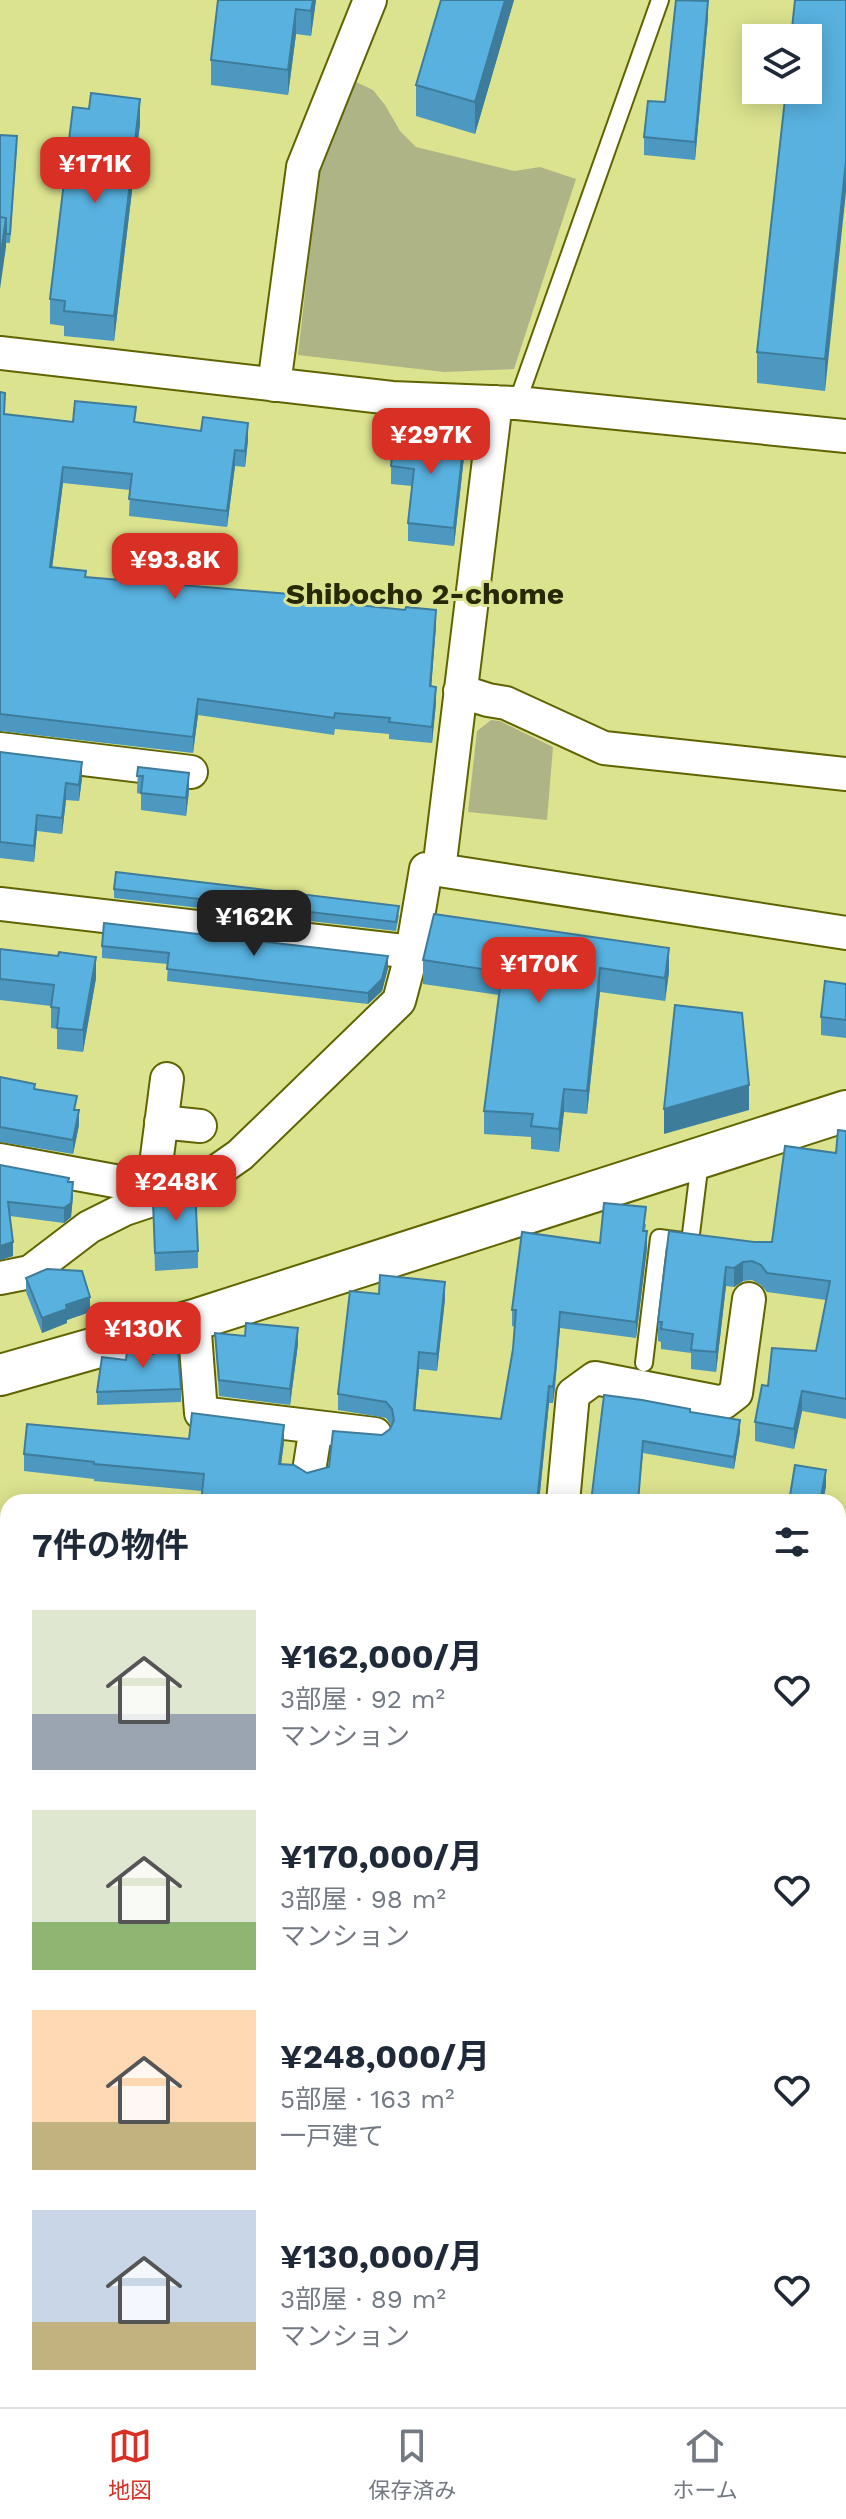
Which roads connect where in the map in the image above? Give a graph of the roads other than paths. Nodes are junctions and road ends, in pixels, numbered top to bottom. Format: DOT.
graph roads {
  1 [pos="370,0"];
  2 [pos="660,0"];
  3 [pos="0,353"];
  4 [pos="274,385"];
  5 [pos="506,402"];
  6 [pos="846,436"];
  7 [pos="460,691"];
  8 [pos="0,749"];
  9 [pos="191,772"];
  10 [pos="846,774"];
  11 [pos="439,870"];
  12 [pos="0,904"];
  13 [pos="846,933"];
  14 [pos="412,952"];
  15 [pos="167,1079"];
  16 [pos="846,1111"];
  17 [pos="161,1122"];
  18 [pos="200,1126"];
  19 [pos="701,1157"];
  20 [pos="0,1160"];
  21 [pos="1,1282"];
  22 [pos="749,1299"];
  23 [pos="194,1320"];
  24 [pos="644,1363"];
  25 [pos="0,1375"];
  26 [pos="316,1427"];
  27 [pos="375,1434"];
  28 [pos="309,1471"];
  29 [pos="564,1494"];
  1 -- 4 [label="street"];
  2 -- 5 [label="lane"];
  3 -- 4 [label="street"];
  4 -- 5 [label="street"];
  5 -- 6 [label="street"];
  5 -- 7 [label="street"];
  7 -- 10 [label="street"];
  7 -- 11 [label="street"];
  8 -- 9 [label="street"];
  11 -- 13 [label="street"];
  11 -- 14 [label="street"];
  12 -- 14 [label="street"];
  14 -- 21 [label="street"];
  15 -- 17 [label="street"];
  16 -- 19 [label="street"];
  17 -- 18 [label="street"];
  17 -- 20 [label="street"];
  19 -- 23 [label="street"];
  19 -- 24 [label="lane"];
  22 -- 29 [label="street"];
  23 -- 25 [label="street"];
  23 -- 26 [label="street"];
  26 -- 27 [label="street"];
  26 -- 28 [label="street"];
}
